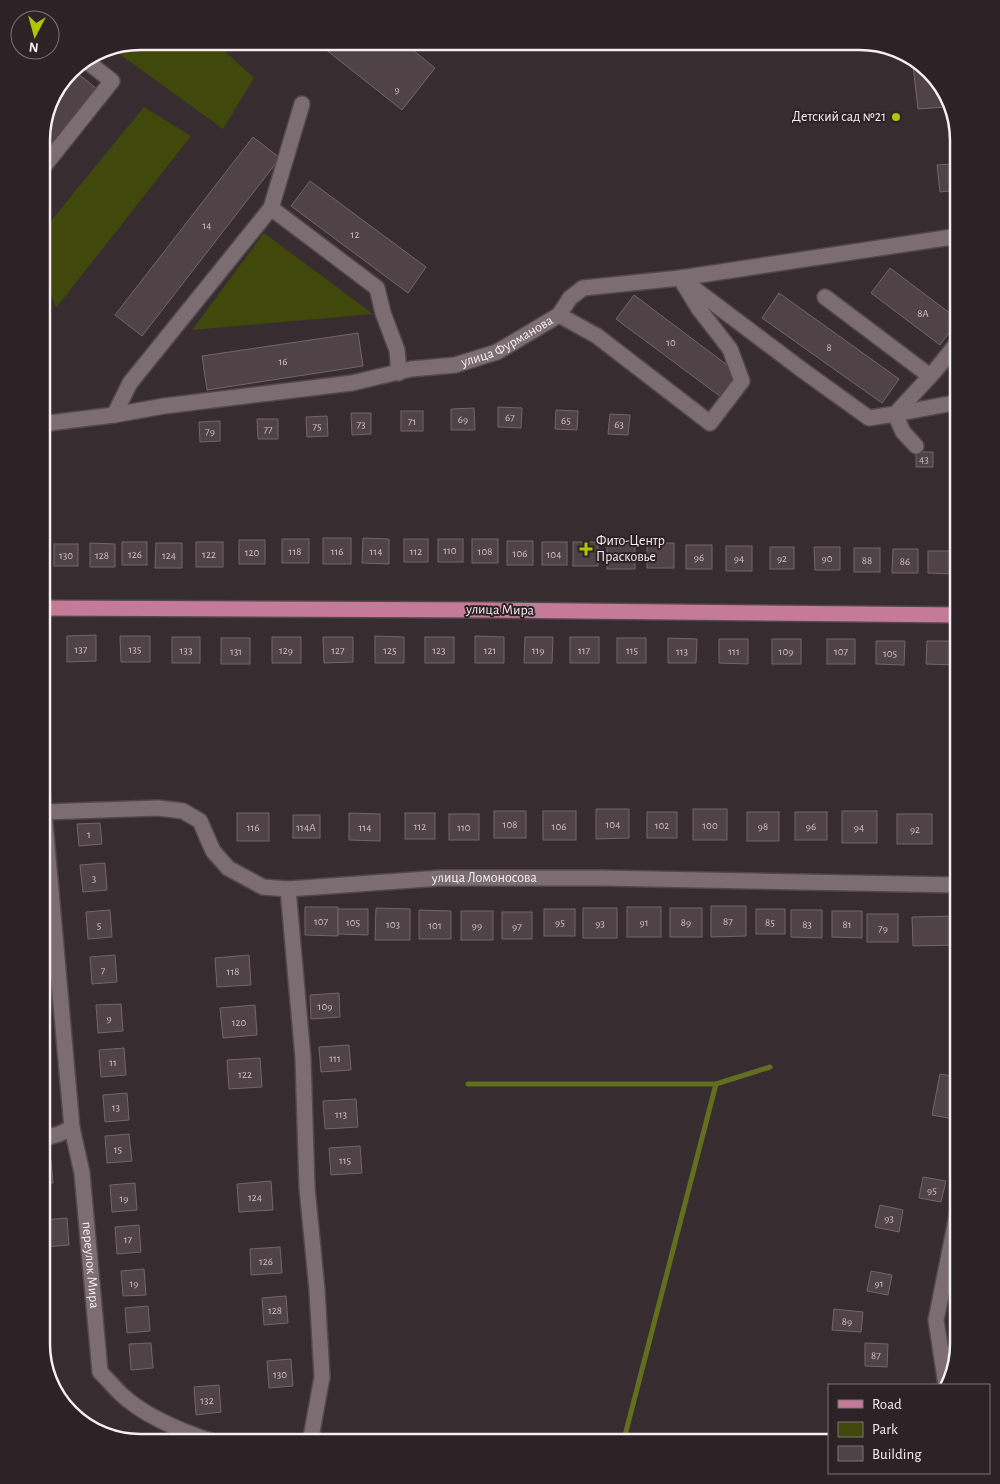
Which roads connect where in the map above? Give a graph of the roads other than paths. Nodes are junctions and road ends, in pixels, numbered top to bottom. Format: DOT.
graph roads {
  1 [pos="91,65"];
  2 [pos="302,104"];
  3 [pos="50,160"];
  4 [pos="271,208"];
  5 [pos="950,237"];
  6 [pos="680,278"];
  7 [pos="825,297"];
  8 [pos="560,315"];
  9 [pos="950,352"];
  10 [pos="399,373"];
  11 [pos="930,376"];
  12 [pos="950,404"];
  13 [pos="895,414"];
  14 [pos="114,415"];
  15 [pos="50,423"];
  16 [pos="916,446"];
  17 [pos="50,608"];
  18 [pos="950,615"];
  19 [pos="50,812"];
  20 [pos="50,871"];
  21 [pos="950,885"];
  22 [pos="288,889"];
  23 [pos="72,1128"];
  24 [pos="50,1136"];
  25 [pos="950,1250"];
  26 [pos="944,1374"];
  27 [pos="194,1434"];
  28 [pos="312,1434"];
  1 -- 3 [label="street"];
  2 -- 4 [label="street"];
  4 -- 10 [label="street"];
  4 -- 14 [label="street"];
  5 -- 6 [label="street, улица Фурманова"];
  6 -- 8 [label="street, улица Фурманова"];
  6 -- 8 [label="street"];
  6 -- 13 [label="street"];
  7 -- 11 [label="street"];
  8 -- 10 [label="street, улица Фурманова"];
  9 -- 11 [label="street"];
  10 -- 14 [label="street, улица Фурманова"];
  11 -- 13 [label="street"];
  12 -- 13 [label="street"];
  13 -- 16 [label="street"];
  14 -- 15 [label="street, улица Фурманова"];
  17 -- 18 [label="main road, улица Мира"];
  19 -- 22 [label="street, улица Ломоносова"];
  20 -- 23 [label="street, переулок Мира"];
  21 -- 22 [label="street, улица Ломоносова"];
  22 -- 28 [label="street"];
  23 -- 24 [label="street"];
  23 -- 27 [label="street, переулок Мира"];
  25 -- 26 [label="street"];
}
